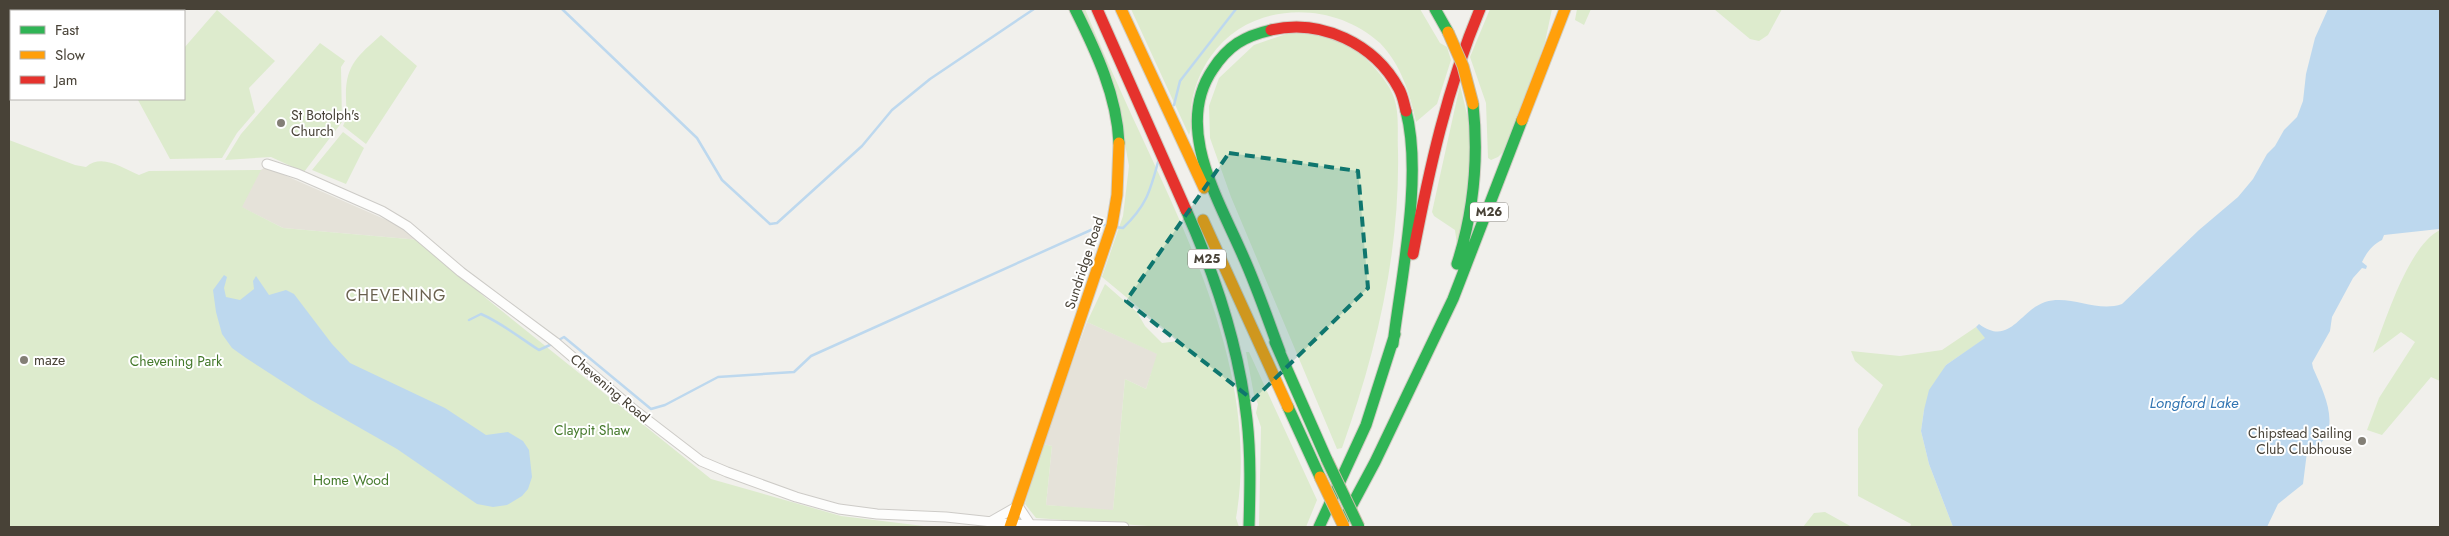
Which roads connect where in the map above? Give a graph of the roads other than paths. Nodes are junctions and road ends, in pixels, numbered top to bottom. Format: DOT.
graph roads {
  1 [pos="1075,9"];
  2 [pos="1097,9"];
  3 [pos="1106,9"];
  4 [pos="1121,9"];
  5 [pos="1435,9"];
  6 [pos="1480,9"];
  7 [pos="1565,9"];
  8 [pos="267,164"];
  9 [pos="1393,344"];
  10 [pos="1280,352"];
  11 [pos="1018,506"];
  12 [pos="992,525"];
  13 [pos="1011,526"];
  14 [pos="1027,526"];
  15 [pos="1124,527"];
  16 [pos="1249,527"];
  17 [pos="1319,527"];
  18 [pos="1338,527"];
  19 [pos="1344,527"];
  20 [pos="1359,527"];
  1 -- 11 [label="main road, Sundridge Road"];
  2 -- 16 [label="main road, M25"];
  3 -- 19 [label="main road, M25, bridge"];
  4 -- 10 [label="main road, M25"];
  5 -- 18 [label="main road, bridge"];
  6 -- 9 [label="main road"];
  7 -- 18 [label="main road, M26"];
  8 -- 12 [label="street, Chevening Road"];
  9 -- 10 [label="main road, M25"];
  9 -- 17 [label="main road, M25"];
  10 -- 20 [label="main road, M25, bridge"];
  11 -- 12 [label="street"];
  11 -- 13 [label="main road, Sundridge Road"];
  11 -- 14 [label="street"];
  12 -- 13 [label="street, Chevening Road"];
  13 -- 14 [label="street, Chevening Road"];
  14 -- 15 [label="street, Chevening Road"];
}
